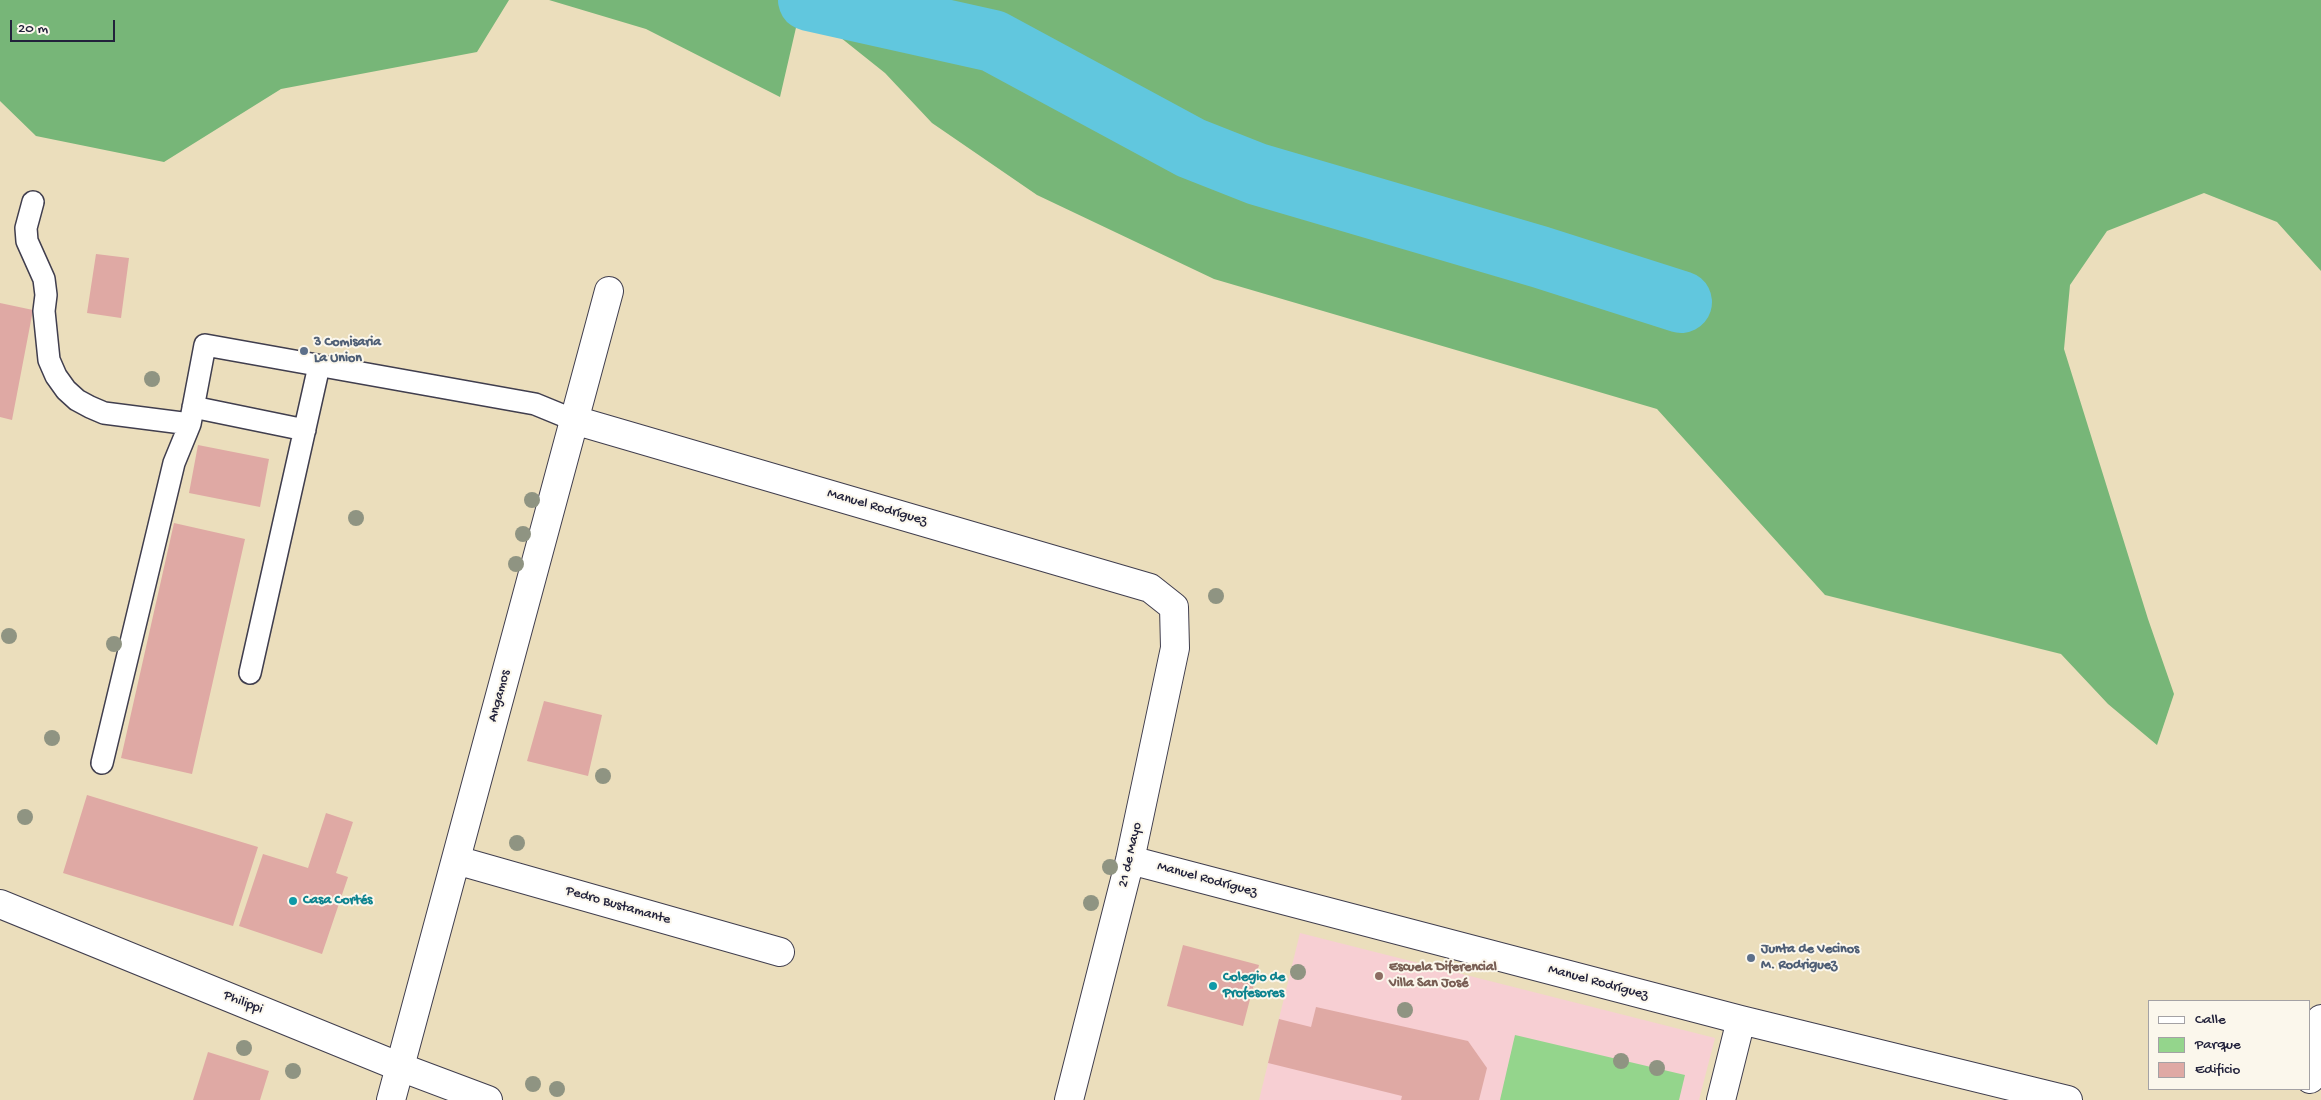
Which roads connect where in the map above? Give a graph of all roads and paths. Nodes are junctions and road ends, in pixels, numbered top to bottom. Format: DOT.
graph roads {
  1 [pos="33,202"];
  2 [pos="608,291"];
  3 [pos="319,366"];
  4 [pos="192,416"];
  5 [pos="574,420"];
  6 [pos="305,430"];
  7 [pos="1174,606"];
  8 [pos="250,673"];
  9 [pos="102,763"];
  10 [pos="456,860"];
  11 [pos="1130,860"];
  12 [pos="0,904"];
  13 [pos="780,952"];
  14 [pos="2321,1019"];
  15 [pos="1741,1020"];
  16 [pos="400,1067"];
  17 [pos="2311,1074"];
  18 [pos="391,1100"];
  19 [pos="488,1100"];
  20 [pos="1069,1100"];
  21 [pos="1721,1100"];
  22 [pos="2068,1100"];
  1 -- 4 [label="lane"];
  2 -- 5 [label="street, Angamos"];
  3 -- 4 [label="lane"];
  3 -- 5 [label="lane"];
  3 -- 6 [label="lane"];
  4 -- 6 [label="lane"];
  4 -- 9 [label="lane"];
  5 -- 7 [label="street, Manuel Rodríguez"];
  5 -- 10 [label="street, Angamos"];
  6 -- 8 [label="lane"];
  7 -- 11 [label="street, 21 de Mayo"];
  10 -- 13 [label="street, Pedro Bustamante"];
  10 -- 16 [label="street, Angamos"];
  11 -- 15 [label="street, Manuel Rodríguez"];
  11 -- 20 [label="street, 21 de Mayo"];
  12 -- 16 [label="street, Philippi"];
  14 -- 17 [label="street"];
  15 -- 21 [label="street"];
  15 -- 22 [label="street, Manuel Rodríguez"];
  16 -- 18 [label="street, Angamos"];
  16 -- 19 [label="street, Philippi"];
}
